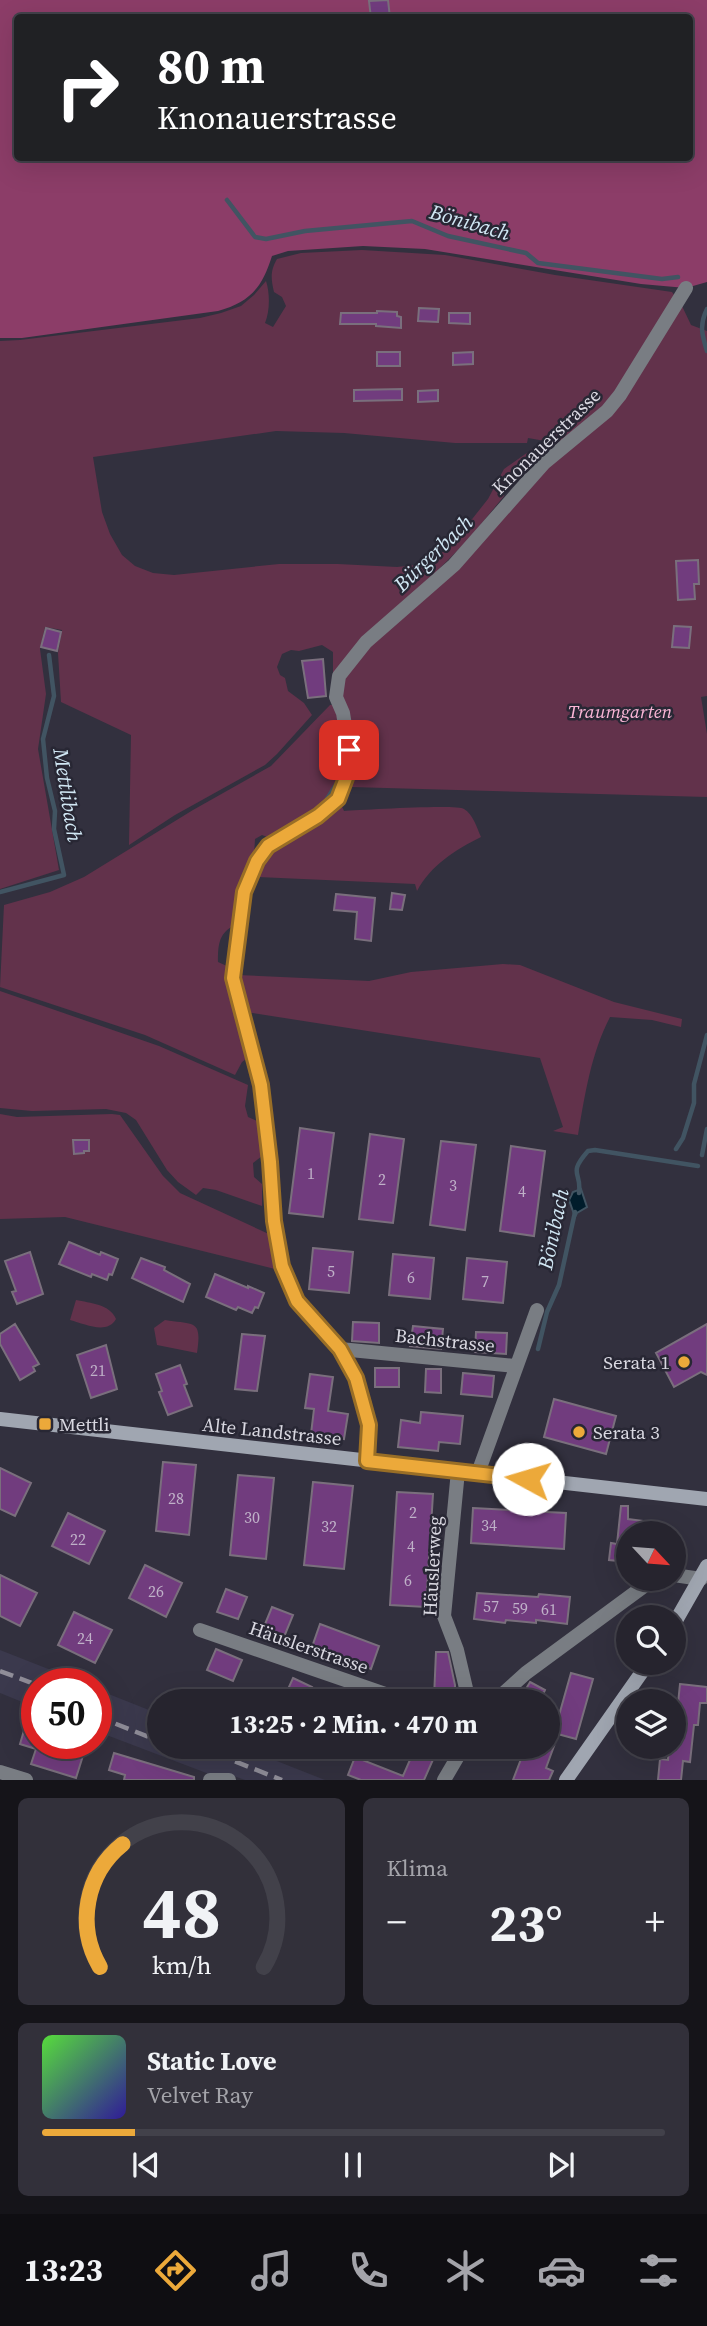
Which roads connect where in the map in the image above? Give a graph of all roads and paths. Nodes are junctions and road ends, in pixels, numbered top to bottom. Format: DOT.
graph roads {
  1 [pos="686,288"];
  2 [pos="537,1310"];
  3 [pos="340,1349"];
  4 [pos="515,1366"];
  5 [pos="0,1419"];
  6 [pos="367,1461"];
  7 [pos="458,1471"];
  8 [pos="478,1473"];
  9 [pos="707,1499"];
  10 [pos="704,1573"];
  11 [pos="686,1574"];
  12 [pos="637,1591"];
  13 [pos="685,1605"];
  14 [pos="200,1630"];
  15 [pos="640,1675"];
  16 [pos="370,1689"];
  17 [pos="466,1689"];
  18 [pos="508,1689"];
  19 [pos="456,1759"];
  20 [pos="0,1772"];
  21 [pos="26,1780"];
  22 [pos="210,1780"];
  23 [pos="229,1780"];
  24 [pos="444,1780"];
  25 [pos="566,1780"];
  1 -- 3 [label="street, Knonauerstrasse"];
  2 -- 4 [label="street"];
  3 -- 4 [label="street, Bachstrasse"];
  3 -- 6 [label="street, Knonauerstrasse"];
  4 -- 8 [label="street, Bachstrasse"];
  5 -- 6 [label="main road, Alte Landstrasse"];
  6 -- 7 [label="main road, Alte Landstrasse"];
  7 -- 8 [label="main road, Alte Landstrasse"];
  7 -- 17 [label="street, Häuslerweg"];
  8 -- 9 [label="main road, Alte Landstrasse"];
  10 -- 11 [label="street"];
  10 -- 13 [label="main road"];
  12 -- 18 [label="street"];
  14 -- 16 [label="street, Häuslerstrasse"];
  15 -- 25 [label="main road"];
  19 -- 24 [label="street"];
  20 -- 21 [label="street"];
  22 -- 23 [label="street"];
}
